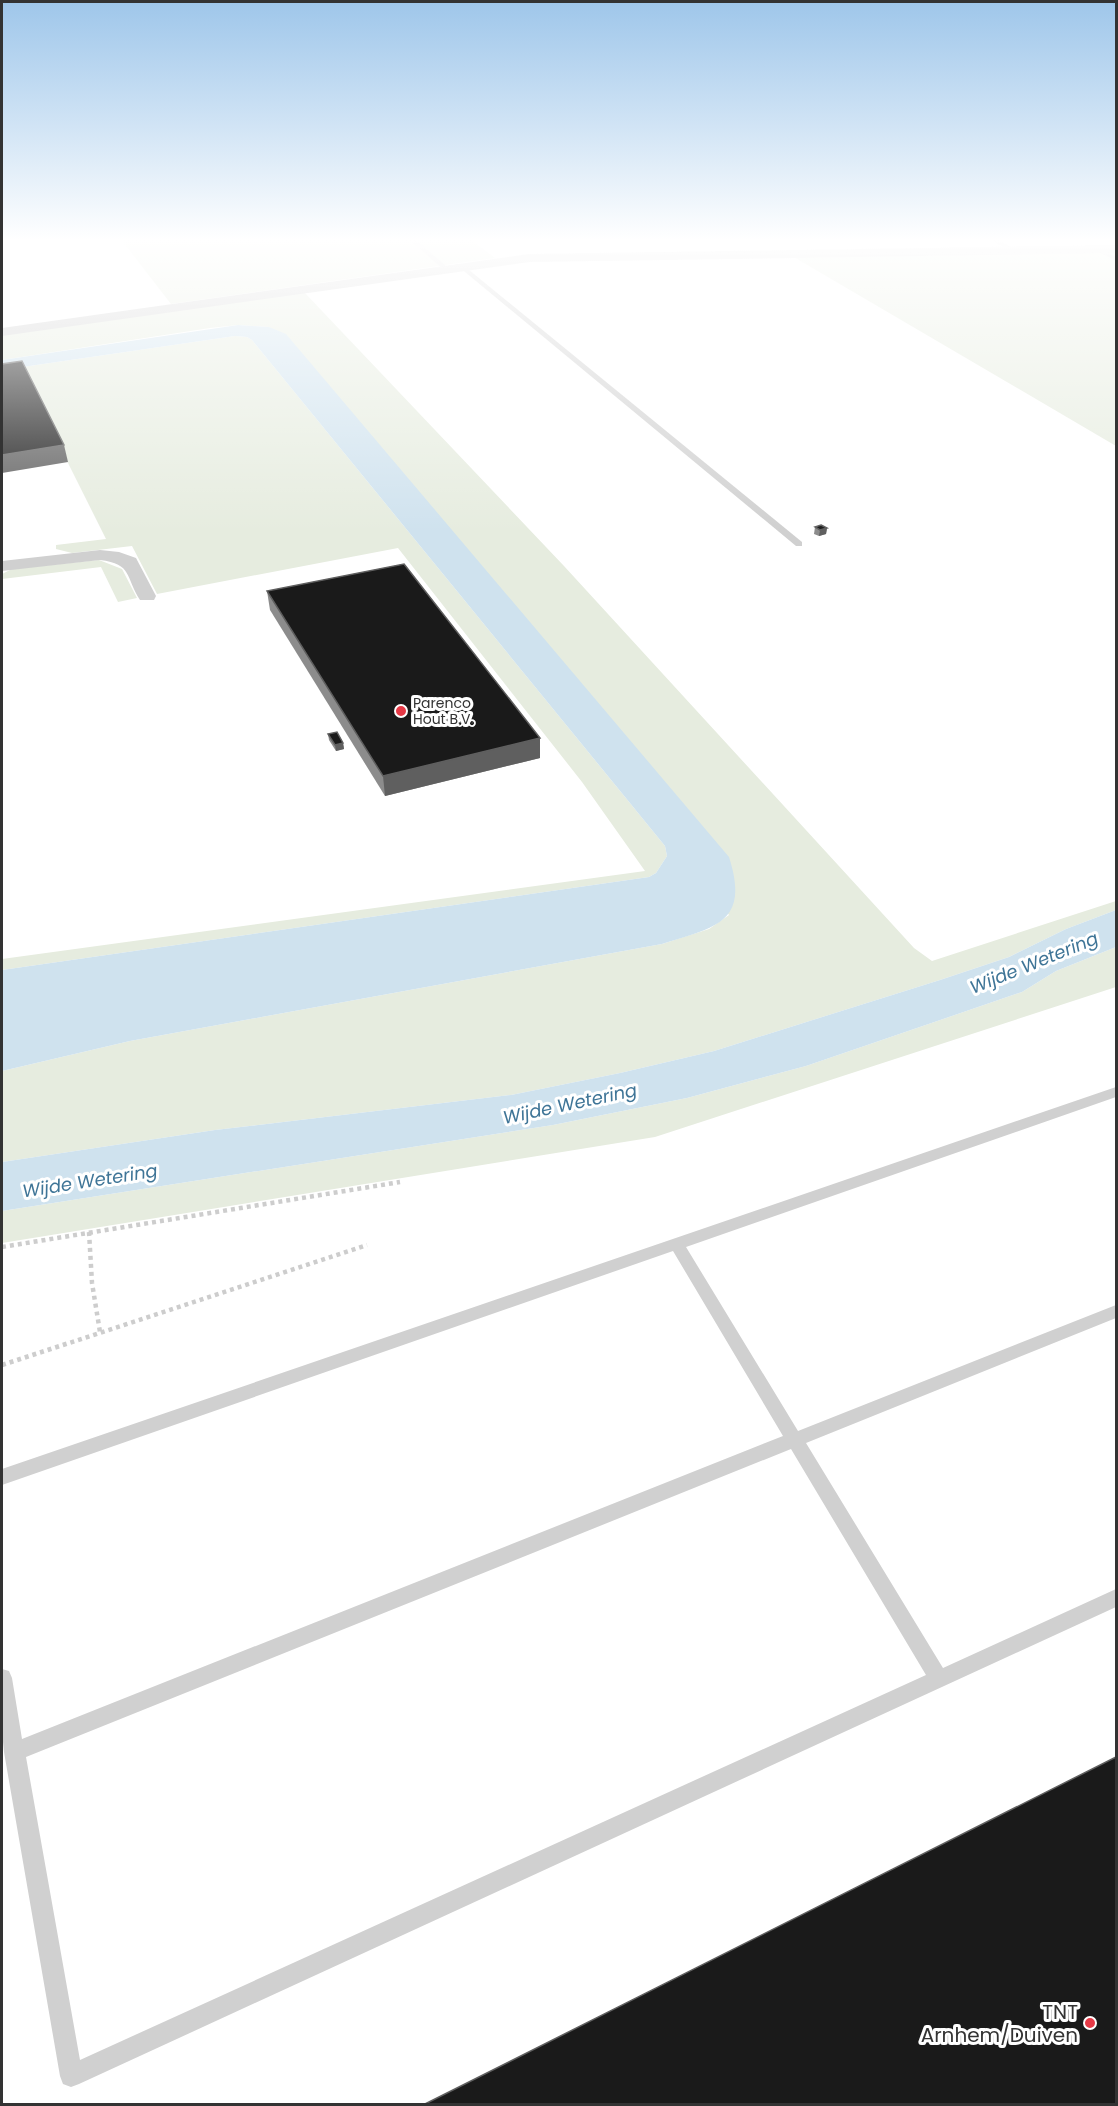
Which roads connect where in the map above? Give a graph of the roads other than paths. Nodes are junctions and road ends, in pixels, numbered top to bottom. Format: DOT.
graph roads {
  1 [pos="546,336"];
  2 [pos="799,544"];
  3 [pos="2,566"];
  4 [pos="147,596"];
  5 [pos="1116,1092"];
  6 [pos="676,1244"];
  7 [pos="1116,1311"];
  8 [pos="794,1440"];
  9 [pos="2,1478"];
  10 [pos="1116,1598"];
  11 [pos="2,1678"];
  12 [pos="939,1679"];
  13 [pos="14,1752"];
  1 -- 2 [label="lane"];
  3 -- 4 [label="street"];
  5 -- 6 [label="lane"];
  6 -- 8 [label="lane"];
  6 -- 9 [label="lane"];
  7 -- 8 [label="lane"];
  8 -- 12 [label="lane"];
  8 -- 13 [label="lane"];
  10 -- 12 [label="lane"];
  11 -- 13 [label="lane"];
  12 -- 13 [label="lane"];
}
